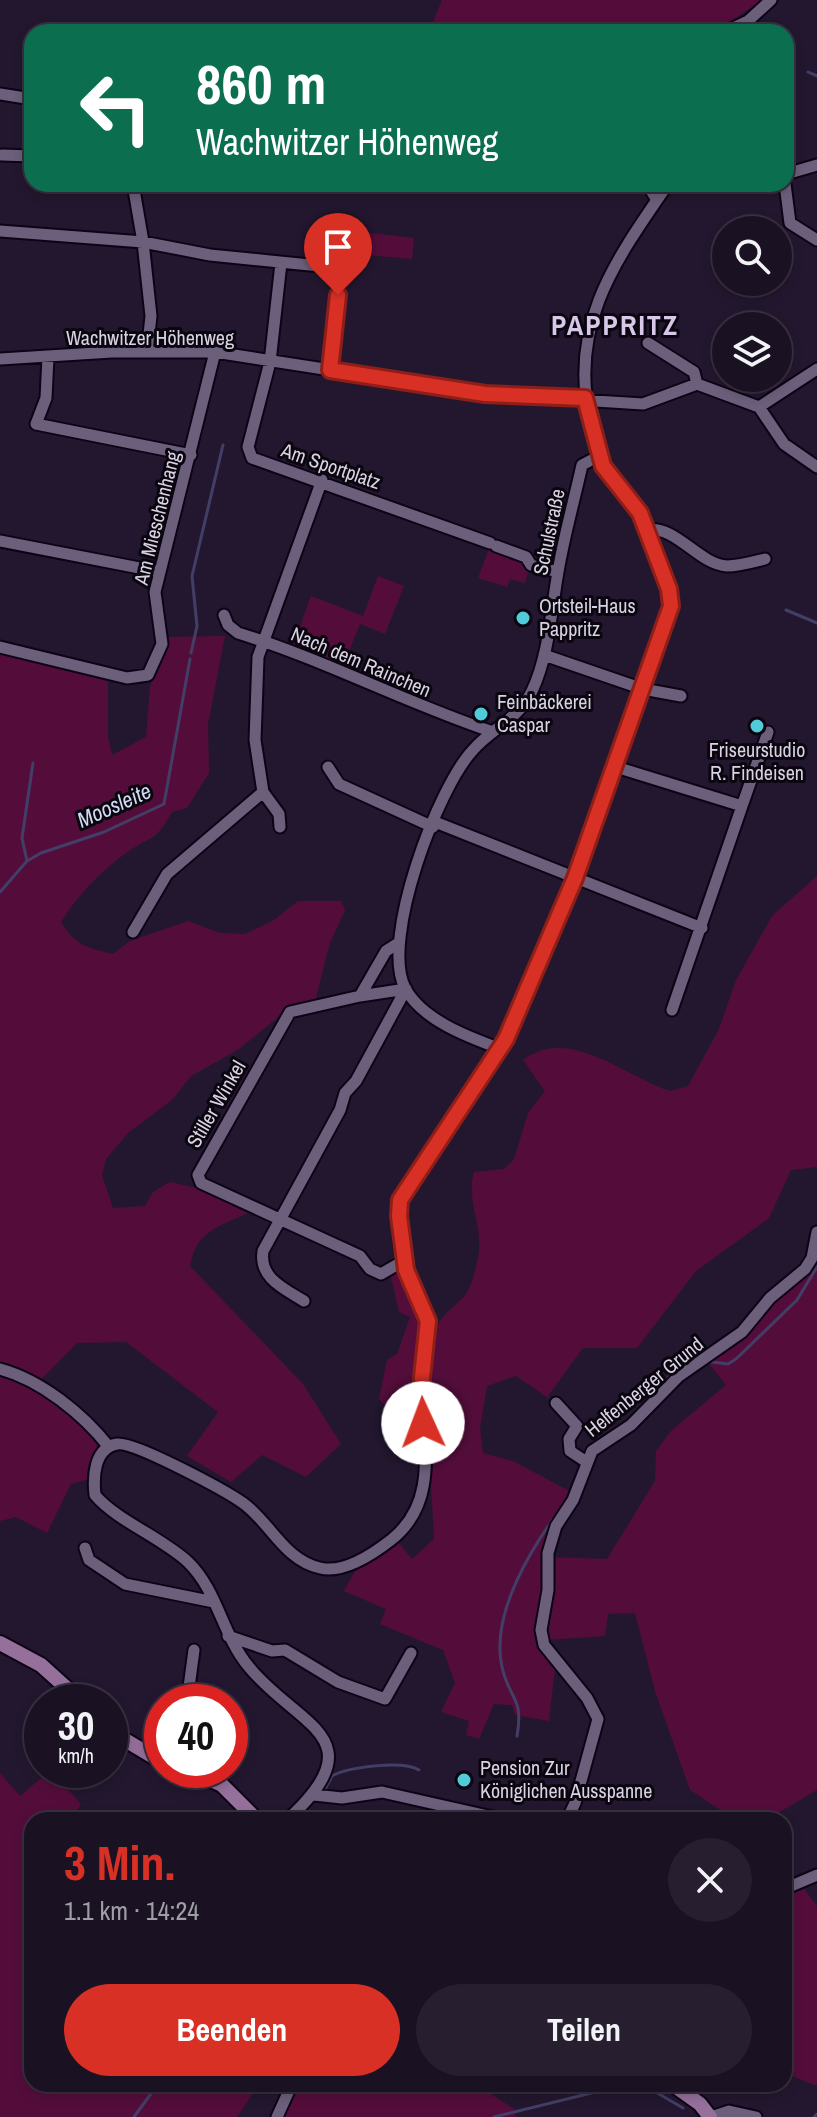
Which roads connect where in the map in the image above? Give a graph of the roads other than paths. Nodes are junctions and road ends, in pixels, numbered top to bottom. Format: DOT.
graph roads {
  1 [pos="771,0"];
  2 [pos="742,24"];
  3 [pos="0,94"];
  4 [pos="24,98"];
  5 [pos="2,155"];
  6 [pos="24,156"];
  7 [pos="817,165"];
  8 [pos="794,172"];
  9 [pos="134,192"];
  10 [pos="652,192"];
  11 [pos="662,192"];
  12 [pos="786,192"];
  13 [pos="657,200"];
  14 [pos="0,231"];
  15 [pos="817,240"];
  16 [pos="143,242"];
  17 [pos="281,263"];
  18 [pos="648,343"];
  19 [pos="147,352"];
  20 [pos="215,352"];
  21 [pos="236,355"];
  22 [pos="48,357"];
  23 [pos="0,359"];
  24 [pos="270,362"];
  25 [pos="211,369"];
  26 [pos="817,369"];
  27 [pos="330,370"];
  28 [pos="697,384"];
  29 [pos="585,398"];
  30 [pos="759,407"];
  31 [pos="191,455"];
  32 [pos="599,456"];
  33 [pos="817,467"];
  34 [pos="322,480"];
  35 [pos="647,530"];
  36 [pos="0,541"];
  37 [pos="765,559"];
  38 [pos="160,572"];
  39 [pos="558,572"];
  40 [pos="224,615"];
  41 [pos="262,641"];
  42 [pos="0,647"];
  43 [pos="544,655"];
  44 [pos="643,689"];
  45 [pos="681,696"];
  46 [pos="493,732"];
  47 [pos="768,732"];
  48 [pos="328,767"];
  49 [pos="616,767"];
  50 [pos="263,792"];
  51 [pos="742,806"];
  52 [pos="434,824"];
  53 [pos="280,827"];
  54 [pos="575,878"];
  55 [pos="702,928"];
  56 [pos="133,932"];
  57 [pos="397,944"];
  58 [pos="406,989"];
  59 [pos="360,996"];
  60 [pos="672,1010"];
  61 [pos="501,1049"];
  62 [pos="282,1213"];
  63 [pos="817,1232"];
  64 [pos="405,1260"];
  65 [pos="304,1301"];
  66 [pos="0,1369"];
  67 [pos="556,1403"];
  68 [pos="109,1447"];
  69 [pos="585,1461"];
  70 [pos="85,1548"];
  71 [pos="214,1602"];
  72 [pos="228,1635"];
  73 [pos="0,1643"];
  74 [pos="194,1650"];
  75 [pos="411,1653"];
  76 [pos="62,1684"];
  77 [pos="189,1684"];
  78 [pos="225,1788"];
  79 [pos="314,1795"];
  80 [pos="249,1812"];
  81 [pos="296,1812"];
  82 [pos="471,1812"];
  83 [pos="571,1812"];
  84 [pos="817,1875"];
  85 [pos="792,1886"];
  86 [pos="288,2092"];
  87 [pos="683,2092"];
  88 [pos="277,2117"];
  89 [pos="711,2117"];
  90 [pos="756,2117"];
  1 -- 2 [label="street"];
  3 -- 4 [label="street"];
  5 -- 6 [label="street"];
  7 -- 8 [label="street"];
  9 -- 16 [label="street"];
  10 -- 13 [label="street"];
  11 -- 13 [label="street"];
  12 -- 15 [label="street"];
  13 -- 29 [label="street"];
  14 -- 16 [label="street"];
  16 -- 17 [label="street"];
  16 -- 19 [label="street"];
  17 -- 24 [label="street"];
  17 -- 27 [label="street"];
  18 -- 28 [label="street"];
  19 -- 20 [label="street, Wachwitzer Höhenweg"];
  19 -- 22 [label="street, Wachwitzer Höhenweg"];
  20 -- 21 [label="street, Wachwitzer Höhenweg"];
  20 -- 25 [label="street, Am Mieschenhang"];
  21 -- 24 [label="street, Wachwitzer Höhenweg"];
  21 -- 25 [label="street"];
  22 -- 23 [label="street, Wachwitzer Höhenweg"];
  22 -- 31 [label="street"];
  24 -- 27 [label="street, Wachwitzer Höhenweg"];
  24 -- 34 [label="street, Am Sportplatz"];
  25 -- 31 [label="street, Am Mieschenhang"];
  26 -- 30 [label="street"];
  27 -- 29 [label="street, Wachwitzer Höhenweg"];
  28 -- 29 [label="street, Wachwitzer Höhenweg"];
  28 -- 30 [label="street"];
  29 -- 32 [label="street"];
  30 -- 33 [label="street"];
  31 -- 38 [label="street, Am Mieschenhang"];
  32 -- 35 [label="street"];
  32 -- 39 [label="street, Schulstraße"];
  34 -- 39 [label="street, Am Sportplatz"];
  34 -- 41 [label="street"];
  35 -- 37 [label="street"];
  35 -- 44 [label="street"];
  36 -- 38 [label="street"];
  38 -- 42 [label="street, Am Mieschenhang"];
  39 -- 43 [label="street, Schulstraße"];
  40 -- 41 [label="street, Nach dem Rainchen"];
  41 -- 46 [label="street, Nach dem Rainchen"];
  41 -- 50 [label="street"];
  43 -- 44 [label="street"];
  43 -- 46 [label="street, Schulstraße"];
  44 -- 45 [label="street"];
  44 -- 49 [label="street"];
  46 -- 52 [label="street, Schulstraße"];
  47 -- 51 [label="street"];
  48 -- 52 [label="street"];
  49 -- 51 [label="street"];
  49 -- 54 [label="street"];
  50 -- 53 [label="street"];
  50 -- 56 [label="street"];
  51 -- 55 [label="street"];
  52 -- 54 [label="street"];
  52 -- 57 [label="street, Schulstraße"];
  54 -- 55 [label="street"];
  54 -- 61 [label="street"];
  55 -- 60 [label="street"];
  57 -- 58 [label="street, Schulstraße"];
  57 -- 59 [label="street"];
  58 -- 59 [label="street"];
  58 -- 61 [label="street"];
  58 -- 62 [label="street"];
  59 -- 62 [label="street, Stiller Winkel"];
  61 -- 64 [label="street"];
  62 -- 64 [label="street"];
  62 -- 65 [label="street"];
  63 -- 69 [label="street, Helfenberger Grund"];
  64 -- 68 [label="street"];
  66 -- 68 [label="street"];
  67 -- 69 [label="street"];
  68 -- 71 [label="street"];
  69 -- 83 [label="street, Helfenberger Grund"];
  70 -- 71 [label="street"];
  71 -- 72 [label="street"];
  72 -- 75 [label="street"];
  72 -- 79 [label="street"];
  73 -- 76 [label="main road"];
  74 -- 77 [label="street"];
  78 -- 80 [label="main road"];
  79 -- 81 [label="street"];
  79 -- 82 [label="street"];
  84 -- 85 [label="street"];
  86 -- 88 [label="street"];
  87 -- 89 [label="main road"];
  89 -- 90 [label="street"];
}
